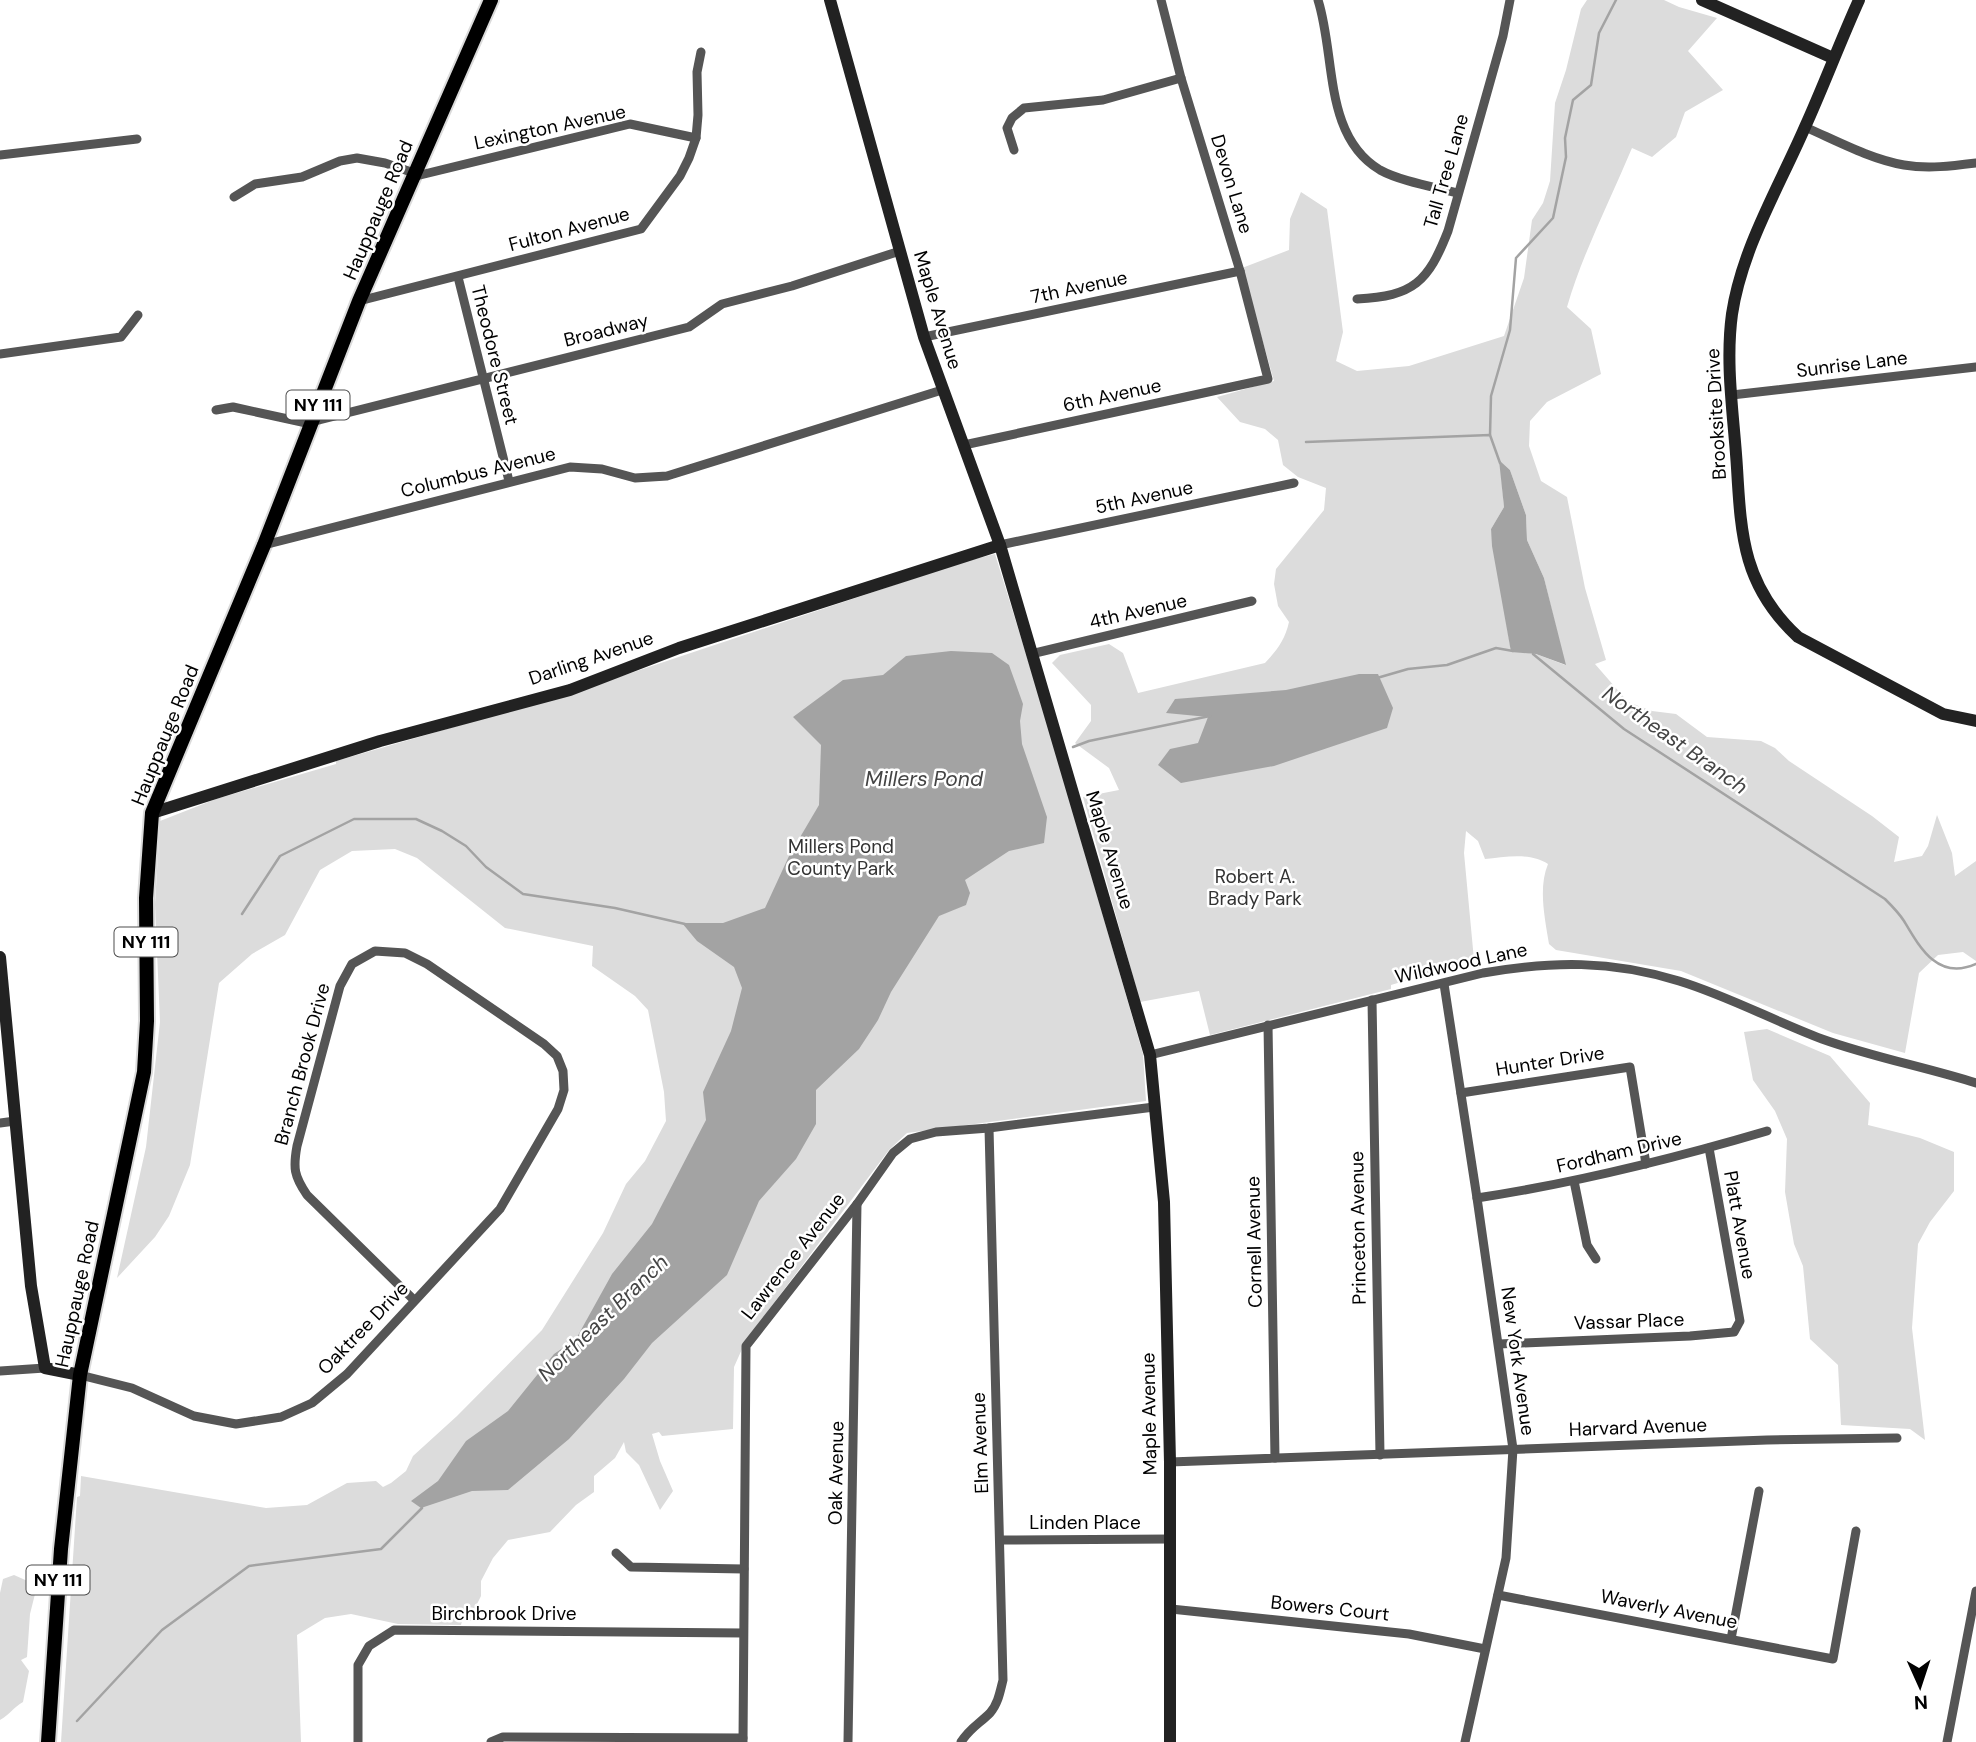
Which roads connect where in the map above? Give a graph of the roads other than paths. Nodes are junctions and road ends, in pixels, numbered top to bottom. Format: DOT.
graph roads {
  1 [pos="491,0"];
  2 [pos="830,0"];
  3 [pos="1161,0"];
  4 [pos="1318,0"];
  5 [pos="1510,0"];
  6 [pos="1702,0"];
  7 [pos="1859,0"];
  8 [pos="701,52"];
  9 [pos="1833,58"];
  10 [pos="1181,78"];
  11 [pos="1805,127"];
  12 [pos="696,138"];
  13 [pos="137,139"];
  14 [pos="1014,150"];
  15 [pos="0,155"];
  16 [pos="1976,163"];
  17 [pos="413,175"];
  18 [pos="1457,193"];
  19 [pos="234,197"];
  20 [pos="900,251"];
  21 [pos="1240,271"];
  22 [pos="458,277"];
  23 [pos="1357,299"];
  24 [pos="359,301"];
  25 [pos="138,315"];
  26 [pos="924,337"];
  27 [pos="0,354"];
  28 [pos="1976,367"];
  29 [pos="485,379"];
  30 [pos="1268,379"];
  31 [pos="942,390"];
  32 [pos="1732,395"];
  33 [pos="216,410"];
  34 [pos="311,423"];
  35 [pos="964,445"];
  36 [pos="509,481"];
  37 [pos="1294,484"];
  38 [pos="264,545"];
  39 [pos="1000,545"];
  40 [pos="1252,601"];
  41 [pos="1031,654"];
  42 [pos="1976,721"];
  43 [pos="152,813"];
  44 [pos="0,957"];
  45 [pos="1444,984"];
  46 [pos="1373,1000"];
  47 [pos="1268,1026"];
  48 [pos="1150,1055"];
  49 [pos="563,1071"];
  50 [pos="1976,1083"];
  51 [pos="1461,1093"];
  52 [pos="1154,1107"];
  53 [pos="15,1121"];
  54 [pos="0,1123"];
  55 [pos="989,1128"];
  56 [pos="1767,1131"];
  57 [pos="1709,1148"];
  58 [pos="1646,1164"];
  59 [pos="1574,1181"];
  60 [pos="1477,1198"];
  61 [pos="856,1204"];
  62 [pos="1596,1259"];
  63 [pos="414,1300"];
  64 [pos="1737,1308"];
  65 [pos="1499,1345"];
  66 [pos="45,1368"];
  67 [pos="0,1371"];
  68 [pos="80,1375"];
  69 [pos="1897,1438"];
  70 [pos="1513,1449"];
  71 [pos="1380,1455"];
  72 [pos="1275,1458"];
  73 [pos="1170,1462"];
  74 [pos="1759,1490"];
  75 [pos="1856,1531"];
  76 [pos="1000,1539"];
  77 [pos="1170,1539"];
  78 [pos="615,1553"];
  79 [pos="744,1569"];
  80 [pos="1976,1591"];
  81 [pos="1498,1595"];
  82 [pos="1171,1609"];
  83 [pos="743,1633"];
  84 [pos="1731,1639"];
  85 [pos="1485,1649"];
  86 [pos="743,1740"];
  87 [pos="48,1742"];
  88 [pos="358,1742"];
  89 [pos="491,1742"];
  90 [pos="848,1742"];
  91 [pos="961,1742"];
  92 [pos="1170,1742"];
  93 [pos="1465,1742"];
  94 [pos="1947,1742"];
  1 -- 17 [label="main road, Hauppauge Road / NY 111"];
  2 -- 20 [label="street, Maple Avenue"];
  3 -- 10 [label="street, Devon Lane"];
  4 -- 18 [label="street"];
  5 -- 18 [label="street, Tall Tree Lane"];
  6 -- 9 [label="street"];
  7 -- 9 [label="street, Brooksite Drive"];
  8 -- 12 [label="street, Fulton Avenue"];
  9 -- 11 [label="street, Brooksite Drive"];
  10 -- 14 [label="street"];
  10 -- 21 [label="street, Devon Lane"];
  11 -- 16 [label="street"];
  11 -- 32 [label="street, Brooksite Drive"];
  12 -- 17 [label="street, Lexington Avenue"];
  12 -- 22 [label="street, Fulton Avenue"];
  13 -- 15 [label="street"];
  17 -- 19 [label="street"];
  17 -- 24 [label="main road, Hauppauge Road / NY 111"];
  18 -- 23 [label="street, Tall Tree Lane"];
  20 -- 26 [label="street, Maple Avenue"];
  20 -- 29 [label="street, Broadway"];
  21 -- 26 [label="street, 7th Avenue"];
  21 -- 30 [label="street, Devon Lane"];
  22 -- 24 [label="street, Fulton Avenue"];
  22 -- 29 [label="street, Theodore Street"];
  24 -- 34 [label="main road, Hauppauge Road / NY 111"];
  25 -- 27 [label="street"];
  26 -- 31 [label="street, Maple Avenue"];
  28 -- 32 [label="street, Sunrise Lane"];
  29 -- 34 [label="street, Broadway"];
  29 -- 36 [label="street, Theodore Street"];
  30 -- 35 [label="street, 6th Avenue"];
  31 -- 35 [label="street, Maple Avenue"];
  31 -- 36 [label="street, Columbus Avenue"];
  32 -- 42 [label="street, Brooksite Drive"];
  33 -- 34 [label="street"];
  34 -- 38 [label="main road, Hauppauge Road / NY 111"];
  35 -- 39 [label="street, Maple Avenue"];
  36 -- 38 [label="street, Columbus Avenue"];
  37 -- 39 [label="street, 5th Avenue"];
  38 -- 43 [label="main road, Hauppauge Road / NY 111"];
  39 -- 41 [label="street, Maple Avenue"];
  39 -- 43 [label="street, Darling Avenue"];
  40 -- 41 [label="street, 4th Avenue"];
  41 -- 48 [label="street, Maple Avenue"];
  43 -- 68 [label="main road, Hauppauge Road / NY 111"];
  44 -- 53 [label="street"];
  45 -- 46 [label="street, Wildwood Lane"];
  45 -- 50 [label="street, Wildwood Lane"];
  45 -- 51 [label="street, New York Avenue"];
  46 -- 47 [label="street, Wildwood Lane"];
  46 -- 71 [label="street, Princeton Avenue"];
  47 -- 48 [label="street, Wildwood Lane"];
  47 -- 72 [label="street, Cornell Avenue"];
  48 -- 52 [label="street, Maple Avenue"];
  49 -- 63 [label="street, Oaktree Drive"];
  49 -- 63 [label="street, Branch Brook Drive"];
  51 -- 58 [label="street, Hunter Drive"];
  51 -- 60 [label="street, New York Avenue"];
  52 -- 55 [label="street, Lawrence Avenue"];
  52 -- 73 [label="street, Maple Avenue"];
  53 -- 54 [label="street"];
  53 -- 66 [label="street"];
  55 -- 61 [label="street, Lawrence Avenue"];
  55 -- 76 [label="street, Elm Avenue"];
  56 -- 57 [label="street, Fordham Drive"];
  57 -- 58 [label="street, Fordham Drive"];
  57 -- 64 [label="street, Platt Avenue"];
  58 -- 59 [label="street, Fordham Drive"];
  59 -- 60 [label="street, Fordham Drive"];
  59 -- 62 [label="street"];
  60 -- 65 [label="street, New York Avenue"];
  61 -- 79 [label="street, Lawrence Avenue"];
  61 -- 90 [label="street, Oak Avenue"];
  63 -- 68 [label="street, Oaktree Drive"];
  64 -- 65 [label="street, Vassar Place"];
  65 -- 70 [label="street, New York Avenue"];
  66 -- 67 [label="street"];
  66 -- 68 [label="street"];
  68 -- 87 [label="main road, Hauppauge Road / NY 111"];
  69 -- 70 [label="street, Harvard Avenue"];
  70 -- 71 [label="street, Harvard Avenue"];
  70 -- 81 [label="street, New York Avenue"];
  71 -- 72 [label="street, Harvard Avenue"];
  72 -- 73 [label="street, Harvard Avenue"];
  73 -- 77 [label="street, Maple Avenue"];
  74 -- 84 [label="street"];
  75 -- 84 [label="street, Waverly Avenue"];
  76 -- 77 [label="street, Linden Place"];
  76 -- 91 [label="street, Elm Avenue"];
  77 -- 82 [label="street, Maple Avenue"];
  78 -- 79 [label="street"];
  79 -- 83 [label="street, Lawrence Avenue"];
  80 -- 94 [label="street"];
  81 -- 84 [label="street, Waverly Avenue"];
  81 -- 85 [label="street, New York Avenue"];
  82 -- 85 [label="street, Bowers Court"];
  82 -- 92 [label="street, Maple Avenue"];
  83 -- 86 [label="street, Lawrence Avenue"];
  83 -- 88 [label="street, Birchbrook Drive"];
  85 -- 93 [label="street, New York Avenue"];
  86 -- 89 [label="street"];
}
